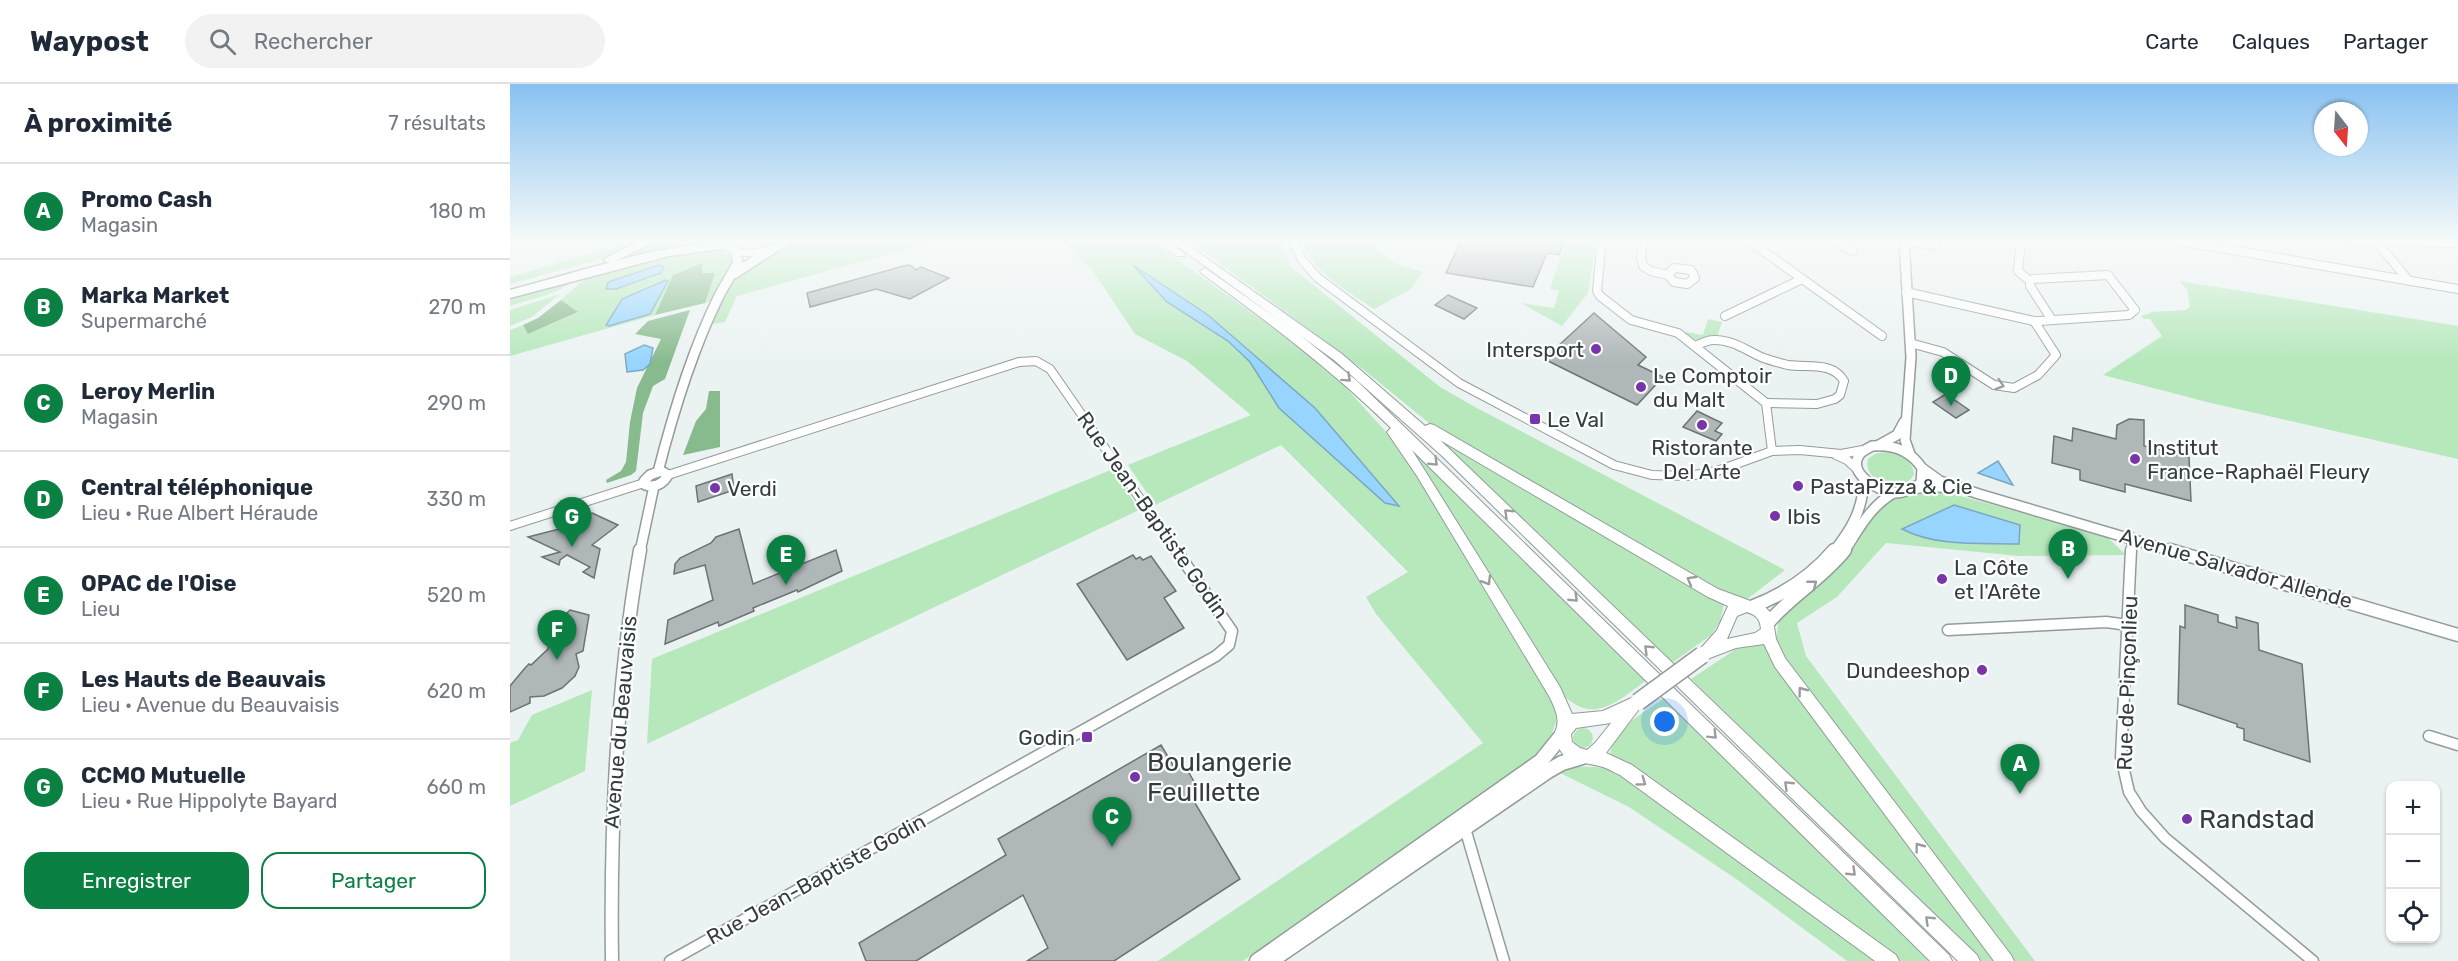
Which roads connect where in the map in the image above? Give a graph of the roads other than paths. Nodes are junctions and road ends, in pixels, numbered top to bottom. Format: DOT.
graph roads {
  1 [pos="539,281"];
  2 [pos="543,281"];
  3 [pos="548,281"];
  4 [pos="726,281"];
  5 [pos="729,281"];
  6 [pos="1218,281"];
  7 [pos="1234,281"];
  8 [pos="1322,281"];
  9 [pos="1598,281"];
  10 [pos="1798,281"];
  11 [pos="1801,281"];
  12 [pos="1905,281"];
  13 [pos="2030,281"];
  14 [pos="2113,281"];
  15 [pos="2409,281"];
  16 [pos="724,285"];
  17 [pos="1906,288"];
  18 [pos="513,289"];
  19 [pos="2458,289"];
  20 [pos="1725,316"];
  21 [pos="2052,320"];
  22 [pos="2034,321"];
  23 [pos="1882,336"];
  24 [pos="1910,343"];
  25 [pos="1695,346"];
  26 [pos="1366,388"];
  27 [pos="1766,403"];
  28 [pos="1907,414"];
  29 [pos="1878,445"];
  30 [pos="1863,450"];
  31 [pos="1772,451"];
  32 [pos="1827,453"];
  33 [pos="1910,454"];
  34 [pos="1922,468"];
  35 [pos="663,473"];
  36 [pos="1861,474"];
  37 [pos="649,485"];
  38 [pos="1914,489"];
  39 [pos="1895,492"];
  40 [pos="1979,494"];
  41 [pos="510,526"];
  42 [pos="2132,537"];
  43 [pos="1747,606"];
  44 [pos="1728,621"];
  45 [pos="2128,625"];
  46 [pos="1768,627"];
  47 [pos="1948,630"];
  48 [pos="2458,635"];
  49 [pos="1748,639"];
  50 [pos="1702,655"];
  51 [pos="1638,702"];
  52 [pos="1589,720"];
  53 [pos="1564,731"];
  54 [pos="2429,736"];
  55 [pos="1604,744"];
  56 [pos="2458,745"];
  57 [pos="1586,756"];
  58 [pos="1463,822"];
  59 [pos="612,961"];
  60 [pos="670,961"];
  61 [pos="1257,961"];
  62 [pos="1271,961"];
  63 [pos="1504,961"];
  64 [pos="1890,961"];
  65 [pos="1943,961"];
  66 [pos="1971,961"];
  67 [pos="2005,961"];
  68 [pos="2313,961"];
  1 -- 18 [label="highway"];
  2 -- 18 [label="highway"];
  3 -- 18 [label="highway"];
  4 -- 16 [label="street"];
  5 -- 16 [label="street"];
  6 -- 26 [label="main road, one-way"];
  7 -- 26 [label="main road"];
  8 -- 31 [label="street"];
  9 -- 25 [label="street"];
  10 -- 20 [label="street"];
  11 -- 23 [label="street"];
  12 -- 17 [label="street"];
  13 -- 21 [label="street"];
  14 -- 21 [label="street"];
  15 -- 19 [label="street"];
  16 -- 35 [label="street"];
  17 -- 22 [label="street"];
  17 -- 24 [label="street"];
  21 -- 22 [label="street"];
  24 -- 22 [label="street, one-way"];
  24 -- 28 [label="street"];
  25 -- 27 [label="street"];
  25 -- 27 [label="street"];
  43 -- 26 [label="main road, one-way"];
  26 -- 53 [label="main road, one-way"];
  26 -- 65 [label="main road, one-way"];
  66 -- 26 [label="main road, one-way"];
  27 -- 31 [label="street"];
  28 -- 29 [label="street"];
  28 -- 33 [label="street"];
  29 -- 30 [label="street"];
  29 -- 33 [label="street"];
  30 -- 32 [label="street"];
  30 -- 36 [label="street"];
  31 -- 32 [label="street"];
  32 -- 36 [label="street"];
  33 -- 34 [label="street"];
  34 -- 38 [label="street"];
  34 -- 40 [label="street, Avenue Salvador Allende"];
  35 -- 37 [label="street"];
  35 -- 60 [label="street, Rue Jean-Baptiste Godin"];
  36 -- 39 [label="street"];
  36 -- 43 [label="street"];
  37 -- 41 [label="street"];
  37 -- 59 [label="street, Avenue du Beauvaisis"];
  38 -- 39 [label="street"];
  38 -- 40 [label="street, Avenue Salvador Allende"];
  46 -- 39 [label="street, one-way"];
  40 -- 42 [label="street, Avenue Salvador Allende"];
  42 -- 45 [label="street, Rue de Pinçonlieu"];
  42 -- 48 [label="street, Avenue Salvador Allende"];
  43 -- 44 [label="main road"];
  43 -- 46 [label="main road"];
  44 -- 49 [label="main road"];
  44 -- 50 [label="main road"];
  45 -- 47 [label="street"];
  45 -- 68 [label="street, Rue de Pinçonlieu"];
  46 -- 49 [label="main road"];
  67 -- 46 [label="main road, one-way"];
  49 -- 50 [label="main road"];
  50 -- 51 [label="main road, bridge"];
  51 -- 52 [label="main road"];
  51 -- 55 [label="main road"];
  52 -- 53 [label="main road"];
  52 -- 55 [label="main road"];
  53 -- 57 [label="main road"];
  53 -- 58 [label="main road"];
  54 -- 56 [label="street"];
  55 -- 57 [label="main road"];
  57 -- 58 [label="main road"];
  57 -- 64 [label="main road, one-way"];
  58 -- 61 [label="main road"];
  58 -- 62 [label="main road"];
  58 -- 63 [label="street"];
}
